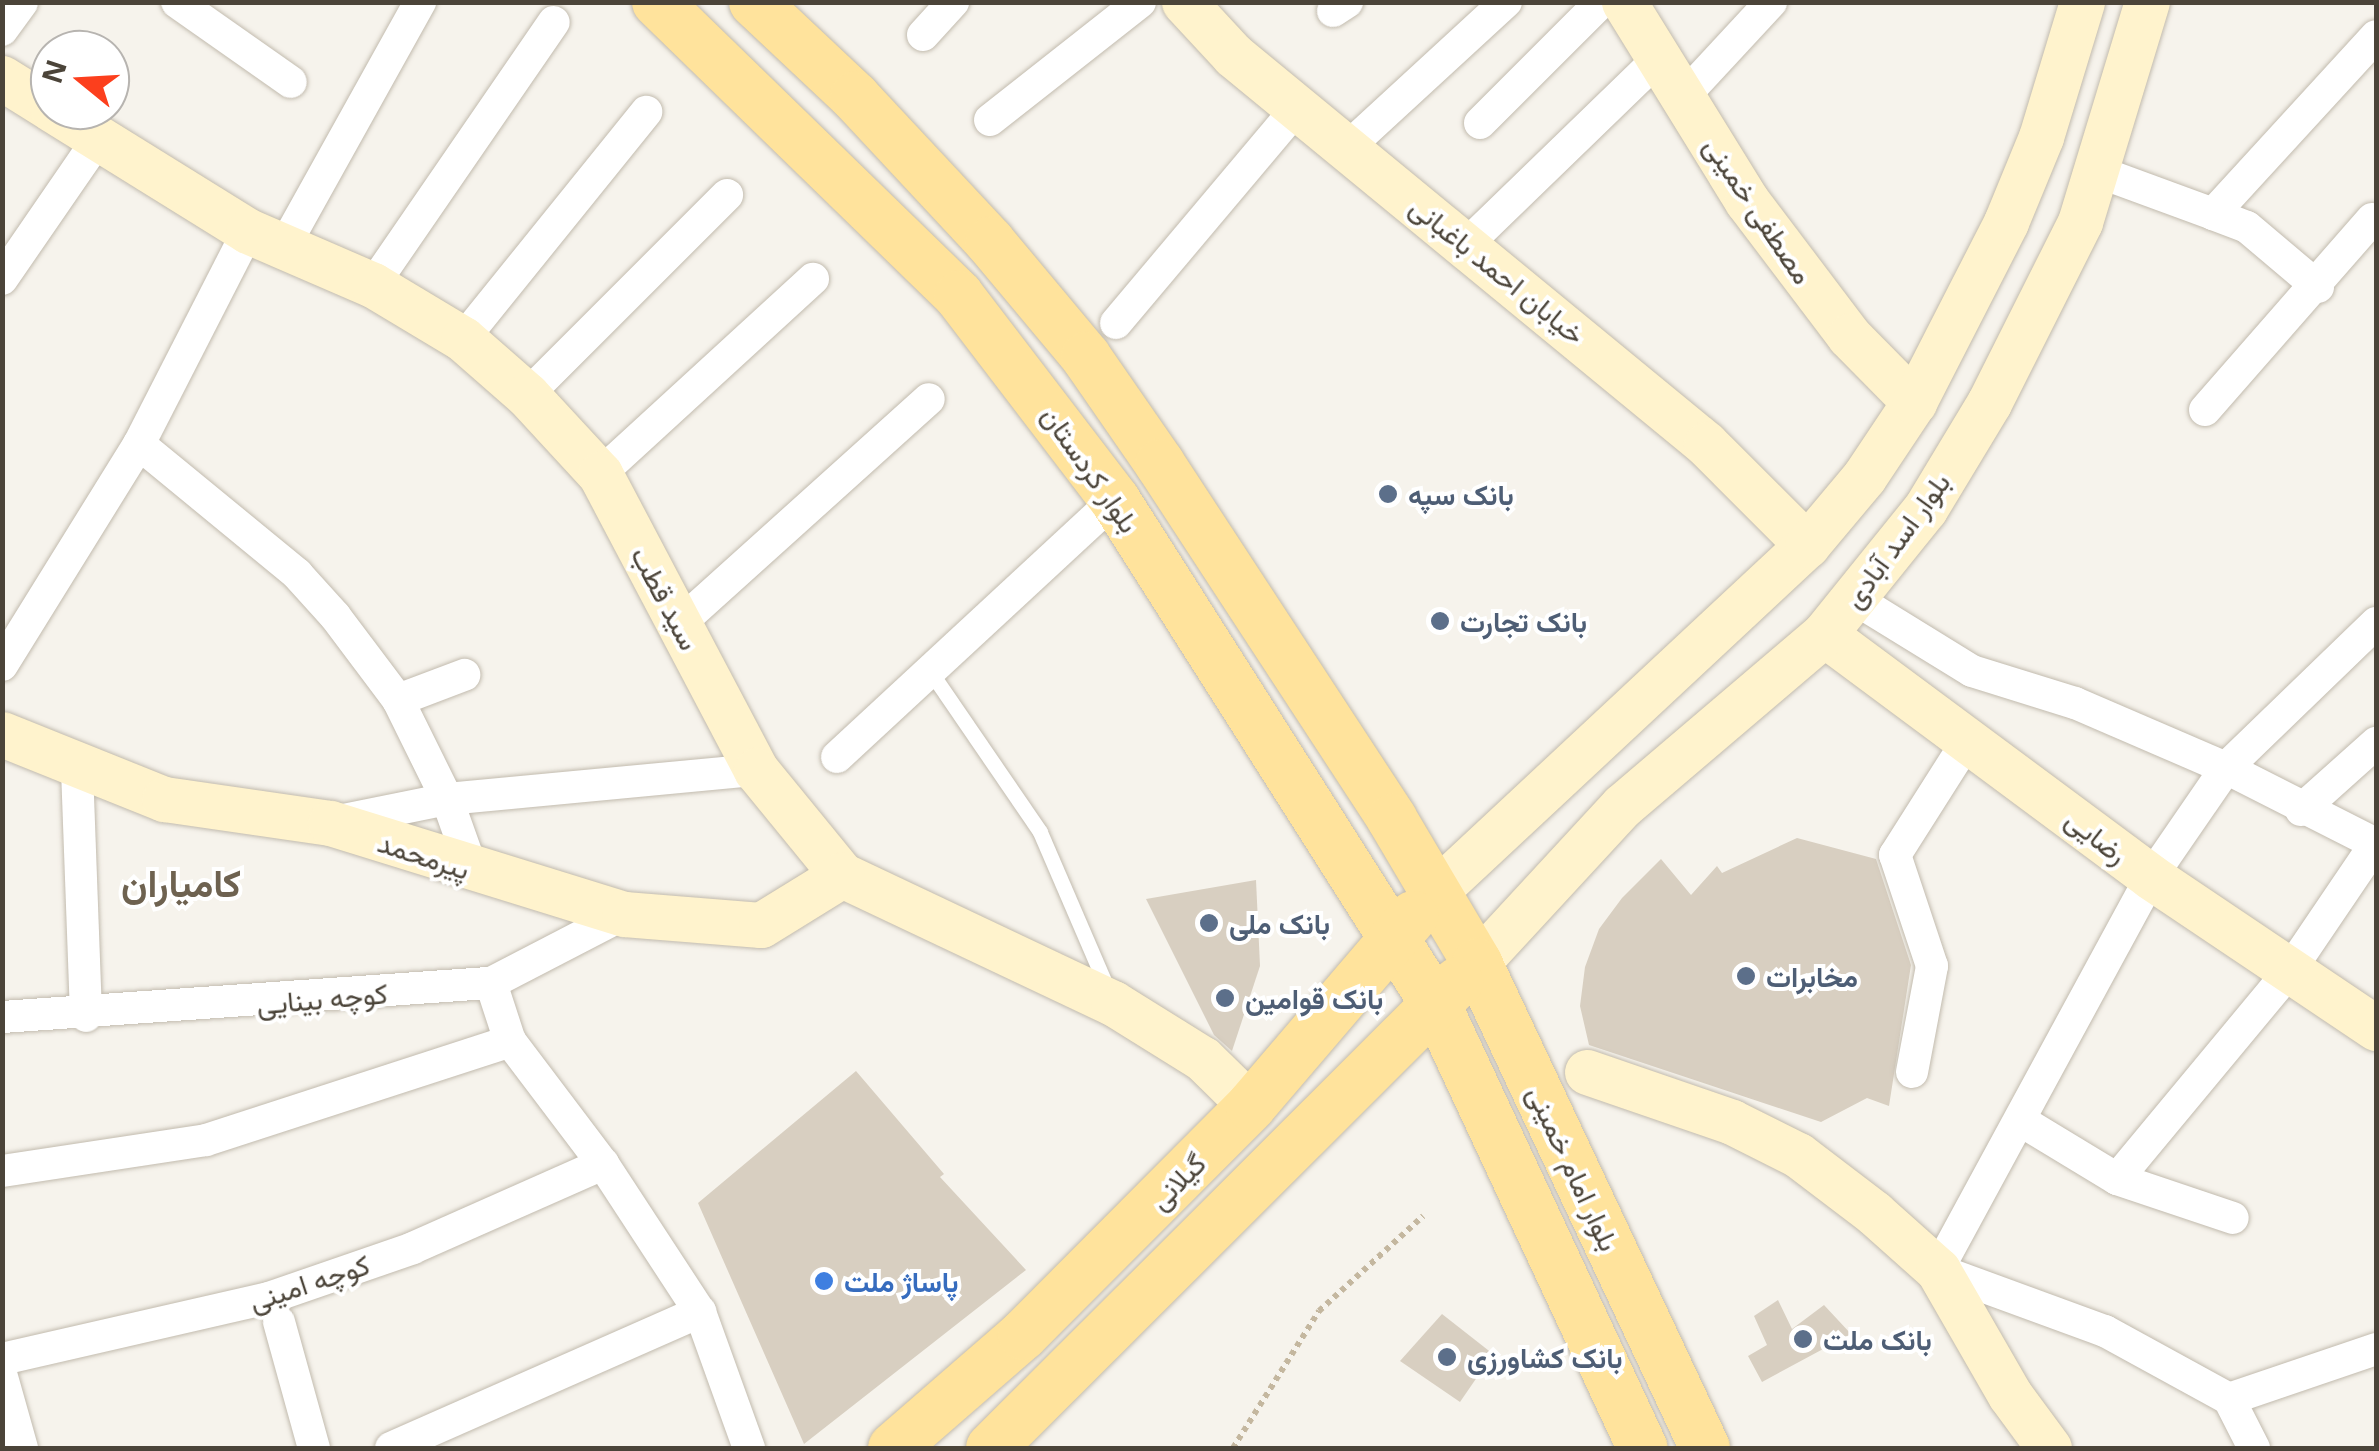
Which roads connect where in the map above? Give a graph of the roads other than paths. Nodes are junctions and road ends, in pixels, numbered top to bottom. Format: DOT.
graph roads {
  1 [pos="22,2"];
  2 [pos="177,2"];
  3 [pos="420,2"];
  4 [pos="658,2"];
  5 [pos="754,2"];
  6 [pos="953,2"];
  7 [pos="1140,2"];
  8 [pos="1184,2"];
  9 [pos="1506,2"];
  10 [pos="1602,2"];
  11 [pos="1624,2"];
  12 [pos="1772,2"];
  13 [pos="2082,2"];
  14 [pos="2147,2"];
  15 [pos="554,22"];
  16 [pos="2,30"];
  17 [pos="922,36"];
  18 [pos="2376,36"];
  19 [pos="1658,59"];
  20 [pos="2,78"];
  21 [pos="291,82"];
  22 [pos="30,95"];
  23 [pos="1685,95"];
  24 [pos="1298,108"];
  25 [pos="646,112"];
  26 [pos="990,120"];
  27 [pos="1480,122"];
  28 [pos="85,130"];
  29 [pos="98,138"];
  30 [pos="1348,148"];
  31 [pos="2099,172"];
  32 [pos="727,195"];
  33 [pos="2214,214"];
  34 [pos="2372,219"];
  35 [pos="267,237"];
  36 [pos="1466,244"];
  37 [pos="2,278"];
  38 [pos="813,278"];
  39 [pos="374,285"];
  40 [pos="2318,287"];
  41 [pos="1116,324"];
  42 [pos="463,339"];
  43 [pos="527,394"];
  44 [pos="929,398"];
  45 [pos="1914,402"];
  46 [pos="2206,410"];
  47 [pos="139,444"];
  48 [pos="600,474"];
  49 [pos="1116,500"];
  50 [pos="1807,545"];
  51 [pos="1855,599"];
  52 [pos="2376,623"];
  53 [pos="679,624"];
  54 [pos="1824,634"];
  55 [pos="2,665"];
  56 [pos="932,674"];
  57 [pos="464,675"];
  58 [pos="398,700"];
  59 [pos="2,734"];
  60 [pos="1970,737"];
  61 [pos="2376,744"];
  62 [pos="837,757"];
  63 [pos="2226,768"];
  64 [pos="77,769"];
  65 [pos="756,770"];
  66 [pos="447,799"];
  67 [pos="2301,810"];
  68 [pos="330,823"];
  69 [pos="2376,844"];
  70 [pos="473,872"];
  71 [pos="842,876"];
  72 [pos="2151,877"];
  73 [pos="1436,890"];
  74 [pos="624,914"];
  75 [pos="1392,938"];
  76 [pos="1477,963"];
  77 [pos="2288,973"];
  78 [pos="491,983"];
  79 [pos="1113,1003"];
  80 [pos="1436,1006"];
  81 [pos="86,1016"];
  82 [pos="2,1017"];
  83 [pos="2376,1028"];
  84 [pos="510,1040"];
  85 [pos="1588,1072"];
  86 [pos="1912,1072"];
  87 [pos="1251,1106"];
  88 [pos="2023,1122"];
  89 [pos="603,1164"];
  90 [pos="2,1172"];
  91 [pos="2117,1179"];
  92 [pos="2233,1218"];
  93 [pos="1938,1270"];
  94 [pos="700,1312"];
  95 [pos="279,1322"];
  96 [pos="2376,1350"];
  97 [pos="2,1358"];
  98 [pos="2,1377"];
  99 [pos="2229,1399"];
  100 [pos="22,1448"];
  101 [pos="314,1448"];
  102 [pos="391,1448"];
  103 [pos="749,1448"];
  104 [pos="892,1448"];
  105 [pos="991,1448"];
  106 [pos="1644,1448"];
  107 [pos="1704,1448"];
  108 [pos="2049,1448"];
  109 [pos="2254,1448"];
  1 -- 16 [label="street"];
  2 -- 21 [label="street"];
  3 -- 35 [label="street"];
  4 -- 49 [label="main road, بلوار کردستان"];
  5 -- 73 [label="main road"];
  6 -- 17 [label="street"];
  7 -- 26 [label="street"];
  8 -- 24 [label="street, خیابان احمد باغبانی"];
  9 -- 30 [label="street"];
  10 -- 27 [label="street"];
  11 -- 19 [label="street, مصطفی خمینی"];
  12 -- 23 [label="street"];
  13 -- 45 [label="street"];
  14 -- 31 [label="street, بلوار اسد آبادی"];
  15 -- 39 [label="street"];
  18 -- 33 [label="street"];
  19 -- 23 [label="street, مصطفی خمینی"];
  19 -- 36 [label="street"];
  20 -- 22 [label="street, سید قطب"];
  23 -- 45 [label="street, مصطفی خمینی"];
  24 -- 30 [label="street, خیابان احمد باغبانی"];
  24 -- 41 [label="street"];
  25 -- 42 [label="street"];
  28 -- 29 [label="street, سید قطب"];
  29 -- 35 [label="street, سید قطب"];
  29 -- 37 [label="street"];
  30 -- 36 [label="street, خیابان احمد باغبانی"];
  31 -- 33 [label="street"];
  31 -- 51 [label="street, بلوار اسد آبادی"];
  32 -- 43 [label="street"];
  33 -- 40 [label="street"];
  34 -- 40 [label="street"];
  35 -- 39 [label="street, سید قطب"];
  35 -- 47 [label="street"];
  36 -- 50 [label="street, خیابان احمد باغبانی"];
  38 -- 48 [label="street"];
  39 -- 42 [label="street, سید قطب"];
  40 -- 46 [label="street"];
  42 -- 43 [label="street, سید قطب"];
  43 -- 48 [label="street, سید قطب"];
  44 -- 53 [label="street"];
  45 -- 50 [label="street"];
  47 -- 55 [label="street"];
  47 -- 58 [label="street"];
  48 -- 53 [label="street, سید قطب"];
  49 -- 56 [label="street"];
  49 -- 75 [label="main road, بلوار کردستان"];
  50 -- 73 [label="street"];
  51 -- 54 [label="street, بلوار اسد آبادی"];
  51 -- 63 [label="street"];
  52 -- 63 [label="street"];
  53 -- 65 [label="street, سید قطب"];
  54 -- 60 [label="street, رضایی"];
  54 -- 76 [label="street, بلوار اسد آبادی"];
  56 -- 62 [label="street"];
  56 -- 79 [label="lane"];
  57 -- 58 [label="street"];
  58 -- 66 [label="street"];
  59 -- 64 [label="street, پیرمحمد"];
  60 -- 72 [label="street, رضایی"];
  60 -- 86 [label="street"];
  61 -- 67 [label="street"];
  63 -- 67 [label="street"];
  63 -- 72 [label="street"];
  64 -- 68 [label="street, پیرمحمد"];
  64 -- 81 [label="street"];
  65 -- 66 [label="street"];
  65 -- 71 [label="street, سید قطب"];
  66 -- 68 [label="street"];
  66 -- 70 [label="street"];
  67 -- 69 [label="street"];
  68 -- 70 [label="street, پیرمحمد"];
  69 -- 77 [label="street"];
  70 -- 74 [label="street, پیرمحمد"];
  71 -- 74 [label="street, پیرمحمد"];
  71 -- 79 [label="street, سید قطب"];
  72 -- 77 [label="street, رضایی"];
  72 -- 88 [label="street"];
  73 -- 75 [label="main road, گیلانی"];
  73 -- 76 [label="main road, بلوار امام خمینی"];
  74 -- 78 [label="street, کوچه بینایی"];
  75 -- 80 [label="main road, بلوار کردستان"];
  75 -- 87 [label="main road, گیلانی"];
  76 -- 80 [label="main road"];
  76 -- 107 [label="main road, بلوار امام خمینی"];
  77 -- 83 [label="street, رضایی"];
  77 -- 91 [label="street"];
  78 -- 81 [label="street, کوچه بینایی"];
  78 -- 84 [label="street"];
  79 -- 87 [label="street, سید قطب"];
  80 -- 105 [label="main road"];
  80 -- 106 [label="main road, بلوار امام خمینی"];
  81 -- 82 [label="street, کوچه بینایی"];
  84 -- 89 [label="street"];
  84 -- 90 [label="street"];
  85 -- 93 [label="street"];
  87 -- 104 [label="main road, گیلانی"];
  88 -- 91 [label="street"];
  88 -- 93 [label="street"];
  89 -- 94 [label="street"];
  89 -- 97 [label="street, کوچه امینی"];
  91 -- 92 [label="street"];
  93 -- 99 [label="street"];
  93 -- 108 [label="street"];
  94 -- 102 [label="street"];
  94 -- 103 [label="street"];
  95 -- 101 [label="street"];
  96 -- 99 [label="street"];
  98 -- 100 [label="street"];
  99 -- 109 [label="street"];
}
